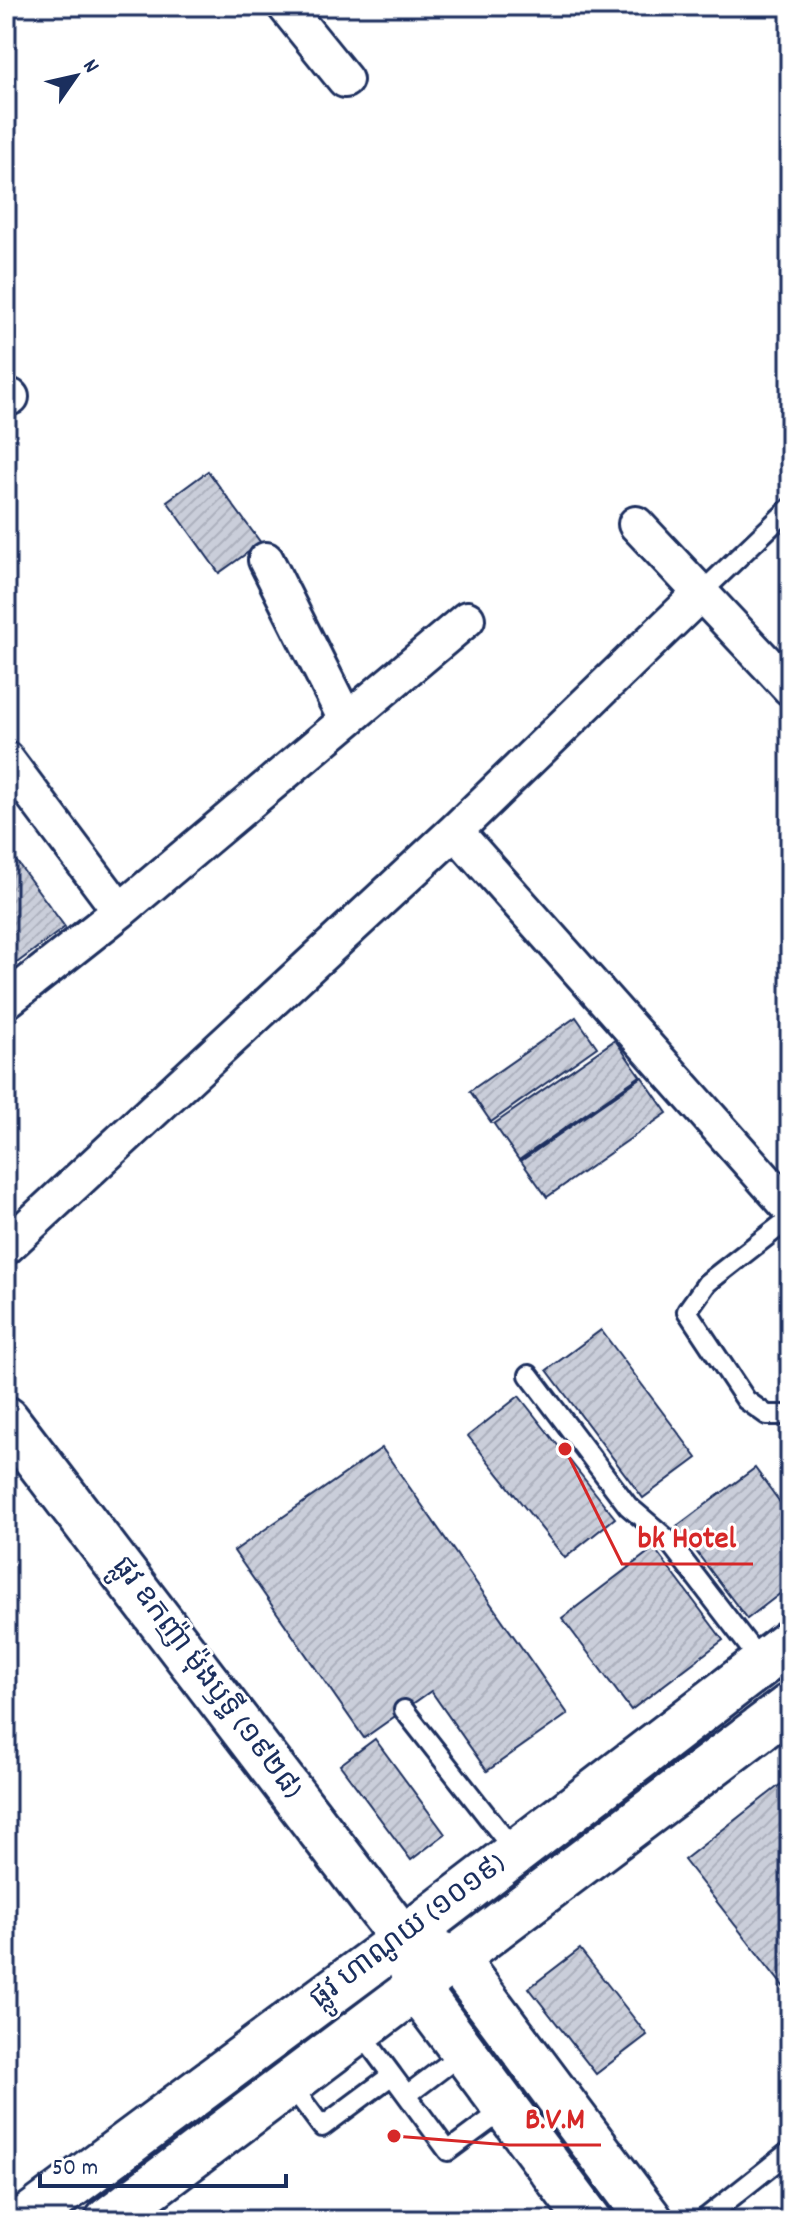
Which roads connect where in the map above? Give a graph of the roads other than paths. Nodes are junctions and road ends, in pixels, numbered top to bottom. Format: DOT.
graph roads {
  1 [pos="285,6"];
  2 [pos="345,80"];
  3 [pos="790,508"];
  4 [pos="636,524"];
  5 [pos="266,560"];
  6 [pos="701,593"];
  7 [pos="467,619"];
  8 [pos="790,688"];
  9 [pos="346,720"];
  10 [pos="6,759"];
  11 [pos="455,831"];
  12 [pos="120,911"];
  13 [pos="6,1001"];
  14 [pos="790,1208"];
  15 [pos="790,1218"];
  16 [pos="6,1247"];
  17 [pos="529,1375"];
  18 [pos="790,1415"];
  19 [pos="6,1419"];
  20 [pos="776,1652"];
  21 [pos="790,1706"];
  22 [pos="404,1710"];
  23 [pos="516,1853"];
  24 [pos="403,1939"];
  25 [pos="456,1960"];
  26 [pos="417,1989"];
  27 [pos="360,2032"];
  28 [pos="464,2052"];
  29 [pos="392,2075"];
  30 [pos="290,2084"];
  31 [pos="407,2095"];
  32 [pos="506,2108"];
  33 [pos="790,2151"];
  34 [pos="25,2220"];
  35 [pos="108,2220"];
  36 [pos="589,2220"];
  37 [pos="650,2220"];
  38 [pos="703,2220"];
  1 -- 2 [label="street"];
  3 -- 6 [label="lane"];
  4 -- 6 [label="street"];
  5 -- 9 [label="street"];
  6 -- 8 [label="street"];
  6 -- 11 [label="street"];
  7 -- 9 [label="street"];
  9 -- 12 [label="street"];
  10 -- 12 [label="street"];
  11 -- 14 [label="street"];
  11 -- 16 [label="street"];
  12 -- 13 [label="street"];
  15 -- 18 [label="lane"];
  17 -- 20 [label="lane"];
  19 -- 24 [label="main road, ផ្លូវ ឧកញ៉ា ម៉ុងឫទ្ធី (១៩២៨)"];
  20 -- 23 [label="main road, ផ្លូវ ហាណូយ (១០១៩)"];
  21 -- 25 [label="main road, ផ្លូវ ហាណូយ (១០១៩)"];
  22 -- 23 [label="lane"];
  23 -- 24 [label="main road, ផ្លូវ ហាណូយ (១០១៩)"];
  24 -- 25 [label="main road"];
  24 -- 26 [label="main road, ផ្លូវ ឧកញ៉ា ម៉ុងឫទ្ធី (១៩២៨)"];
  24 -- 34 [label="main road, ផ្លូវ ហាណូយ (១០១៩)"];
  25 -- 26 [label="main road, ផ្លូវ ហាណូយ (១០១៩)"];
  25 -- 37 [label="main road"];
  26 -- 27 [label="main road, ផ្លូវ ហាណូយ (១០១៩)"];
  26 -- 28 [label="main road, ផ្លូវ ឧកញ៉ា ម៉ុងឫទ្ធី (១៩២៨)"];
  27 -- 29 [label="lane"];
  27 -- 30 [label="main road, ផ្លូវ ហាណូយ (១០១៩)"];
  28 -- 31 [label="lane"];
  28 -- 32 [label="main road, ផ្លូវ ឧកញ៉ា ម៉ុងឫទ្ធី (១៩២៨)"];
  29 -- 30 [label="lane"];
  29 -- 31 [label="lane"];
  30 -- 35 [label="main road, ផ្លូវ ហាណូយ (១០១៩)"];
  31 -- 32 [label="lane"];
  32 -- 36 [label="main road, ផ្លូវ ឧកញ៉ា ម៉ុងឫទ្ធី (១៩២៨)"];
  33 -- 38 [label="lane"];
}
